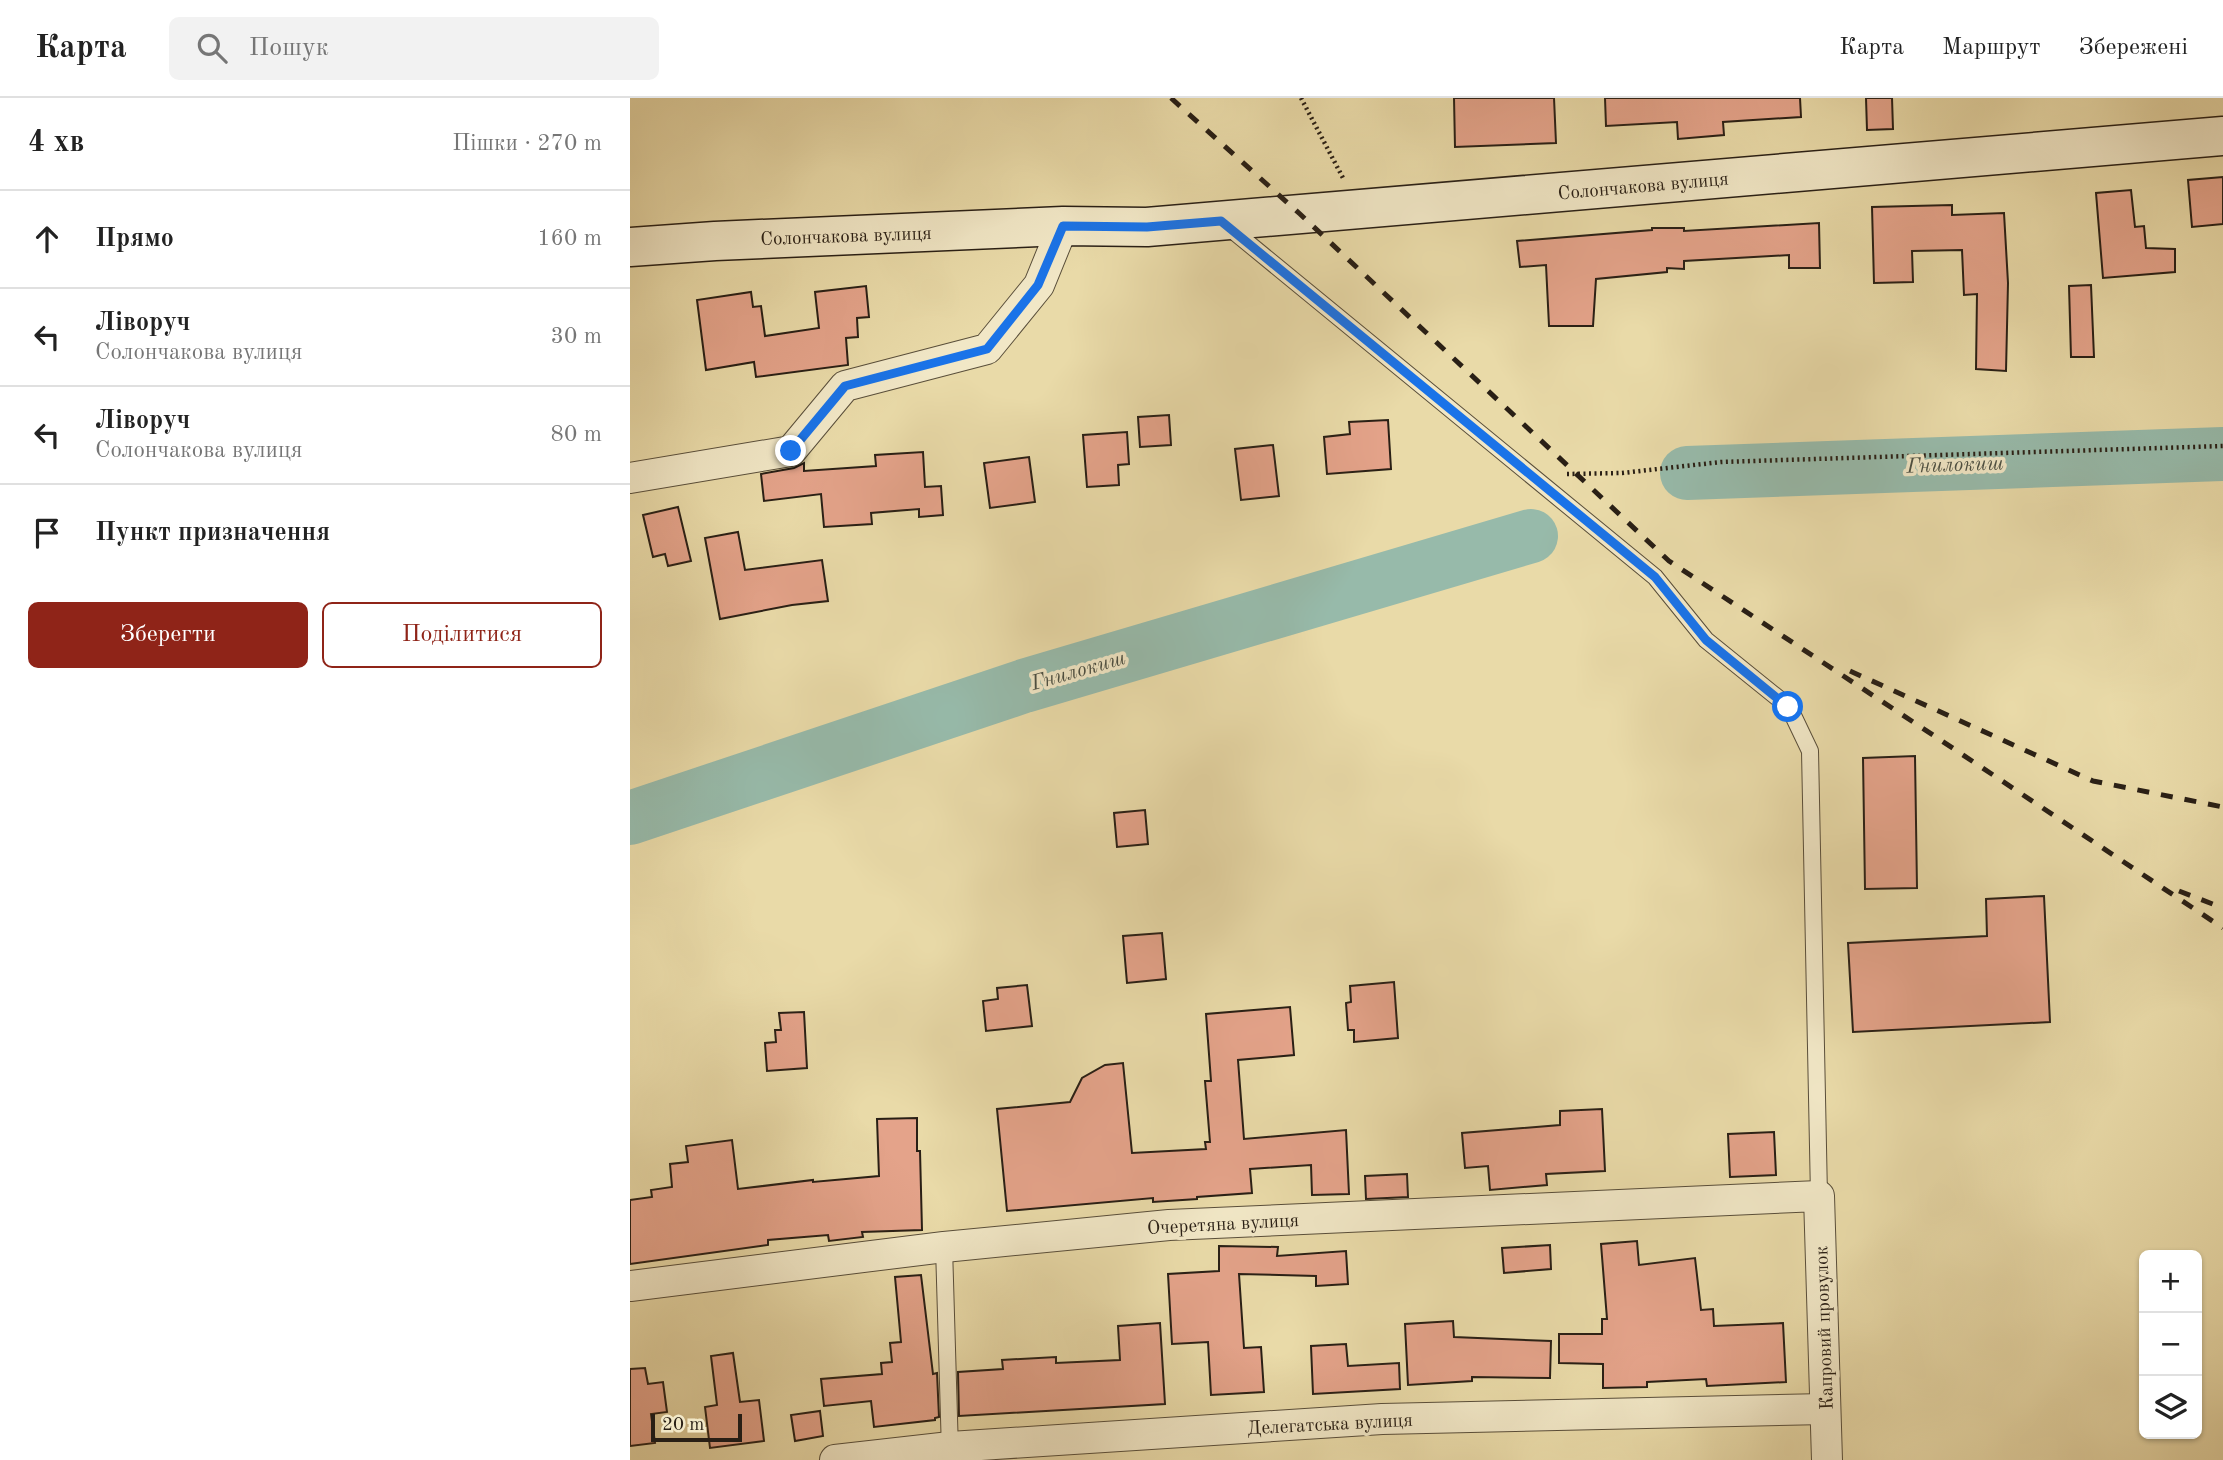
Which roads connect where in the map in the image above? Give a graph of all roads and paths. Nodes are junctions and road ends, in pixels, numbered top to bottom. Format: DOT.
graph roads {
  1 [pos="1301,98"];
  2 [pos="2223,136"];
  3 [pos="1360,209"];
  4 [pos="1221,221"];
  5 [pos="1063,226"];
  6 [pos="630,247"];
  7 [pos="2223,446"];
  8 [pos="1530,476"];
  9 [pos="630,478"];
  10 [pos="1819,1196"];
  11 [pos="944,1247"];
  12 [pos="630,1286"];
  13 [pos="1825,1409"];
  14 [pos="950,1454"];
  15 [pos="835,1460"];
  16 [pos="1827,1460"];
  1 -- 3 [label="path"];
  2 -- 3 [label="main road, Солончакова вулиця"];
  3 -- 4 [label="main road, Солончакова вулиця"];
  4 -- 5 [label="main road, Солончакова вулиця"];
  4 -- 8 [label="lane"];
  5 -- 6 [label="main road, Солончакова вулиця"];
  5 -- 9 [label="street"];
  7 -- 8 [label="path"];
  8 -- 10 [label="lane"];
  10 -- 11 [label="street, Очеретяна вулиця"];
  10 -- 13 [label="street, Капровий провулок"];
  11 -- 12 [label="street, Очеретяна вулиця"];
  11 -- 14 [label="lane"];
  13 -- 14 [label="street, Делегатська вулиця"];
  13 -- 16 [label="street, Капровий провулок"];
  14 -- 15 [label="street, Делегатська вулиця"];
}
